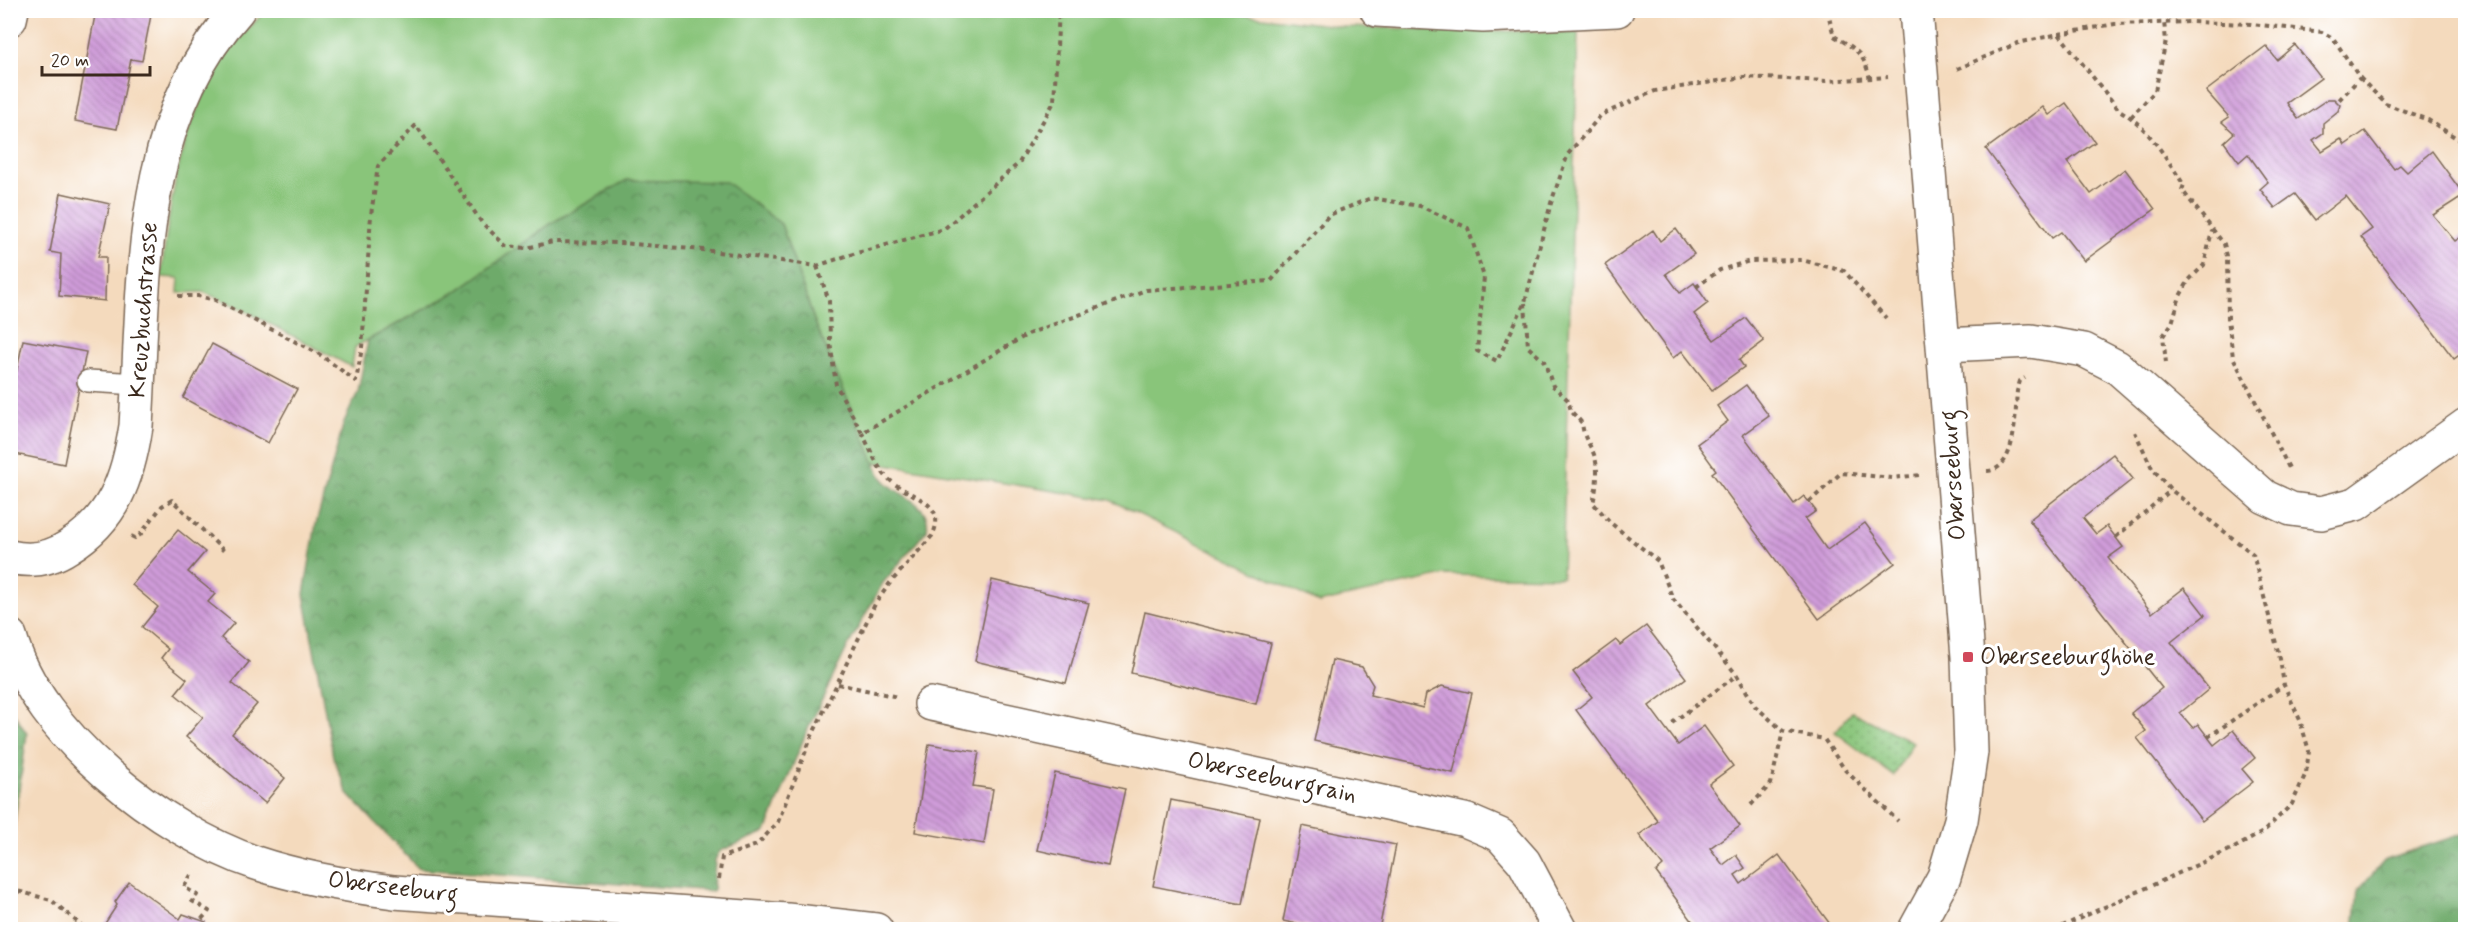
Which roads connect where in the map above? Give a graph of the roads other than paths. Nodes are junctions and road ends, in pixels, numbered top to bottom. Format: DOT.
graph roads {
  1 [pos="12,10"];
  2 [pos="238,10"];
  3 [pos="1377,10"];
  4 [pos="1617,10"];
  5 [pos="1917,10"];
  6 [pos="1483,14"];
  7 [pos="10,19"];
  8 [pos="1944,345"];
  9 [pos="88,381"];
  10 [pos="138,384"];
  11 [pos="2466,425"];
  12 [pos="10,557"];
  13 [pos="10,636"];
  14 [pos="931,704"];
  15 [pos="647,920"];
  16 [pos="876,930"];
  17 [pos="1560,930"];
  18 [pos="1915,930"];
  1 -- 7 [label="street"];
  2 -- 10 [label="street, Kreuzbuchstrasse"];
  3 -- 6 [label="street"];
  4 -- 6 [label="street"];
  5 -- 8 [label="street, Oberseeburg"];
  8 -- 11 [label="street"];
  8 -- 18 [label="street, Oberseeburg"];
  9 -- 10 [label="lane"];
  10 -- 12 [label="street, Kreuzbuchstrasse"];
  13 -- 15 [label="street, Oberseeburg"];
  14 -- 17 [label="street, Oberseeburgrain"];
  15 -- 16 [label="street, Oberseeburg"];
}
